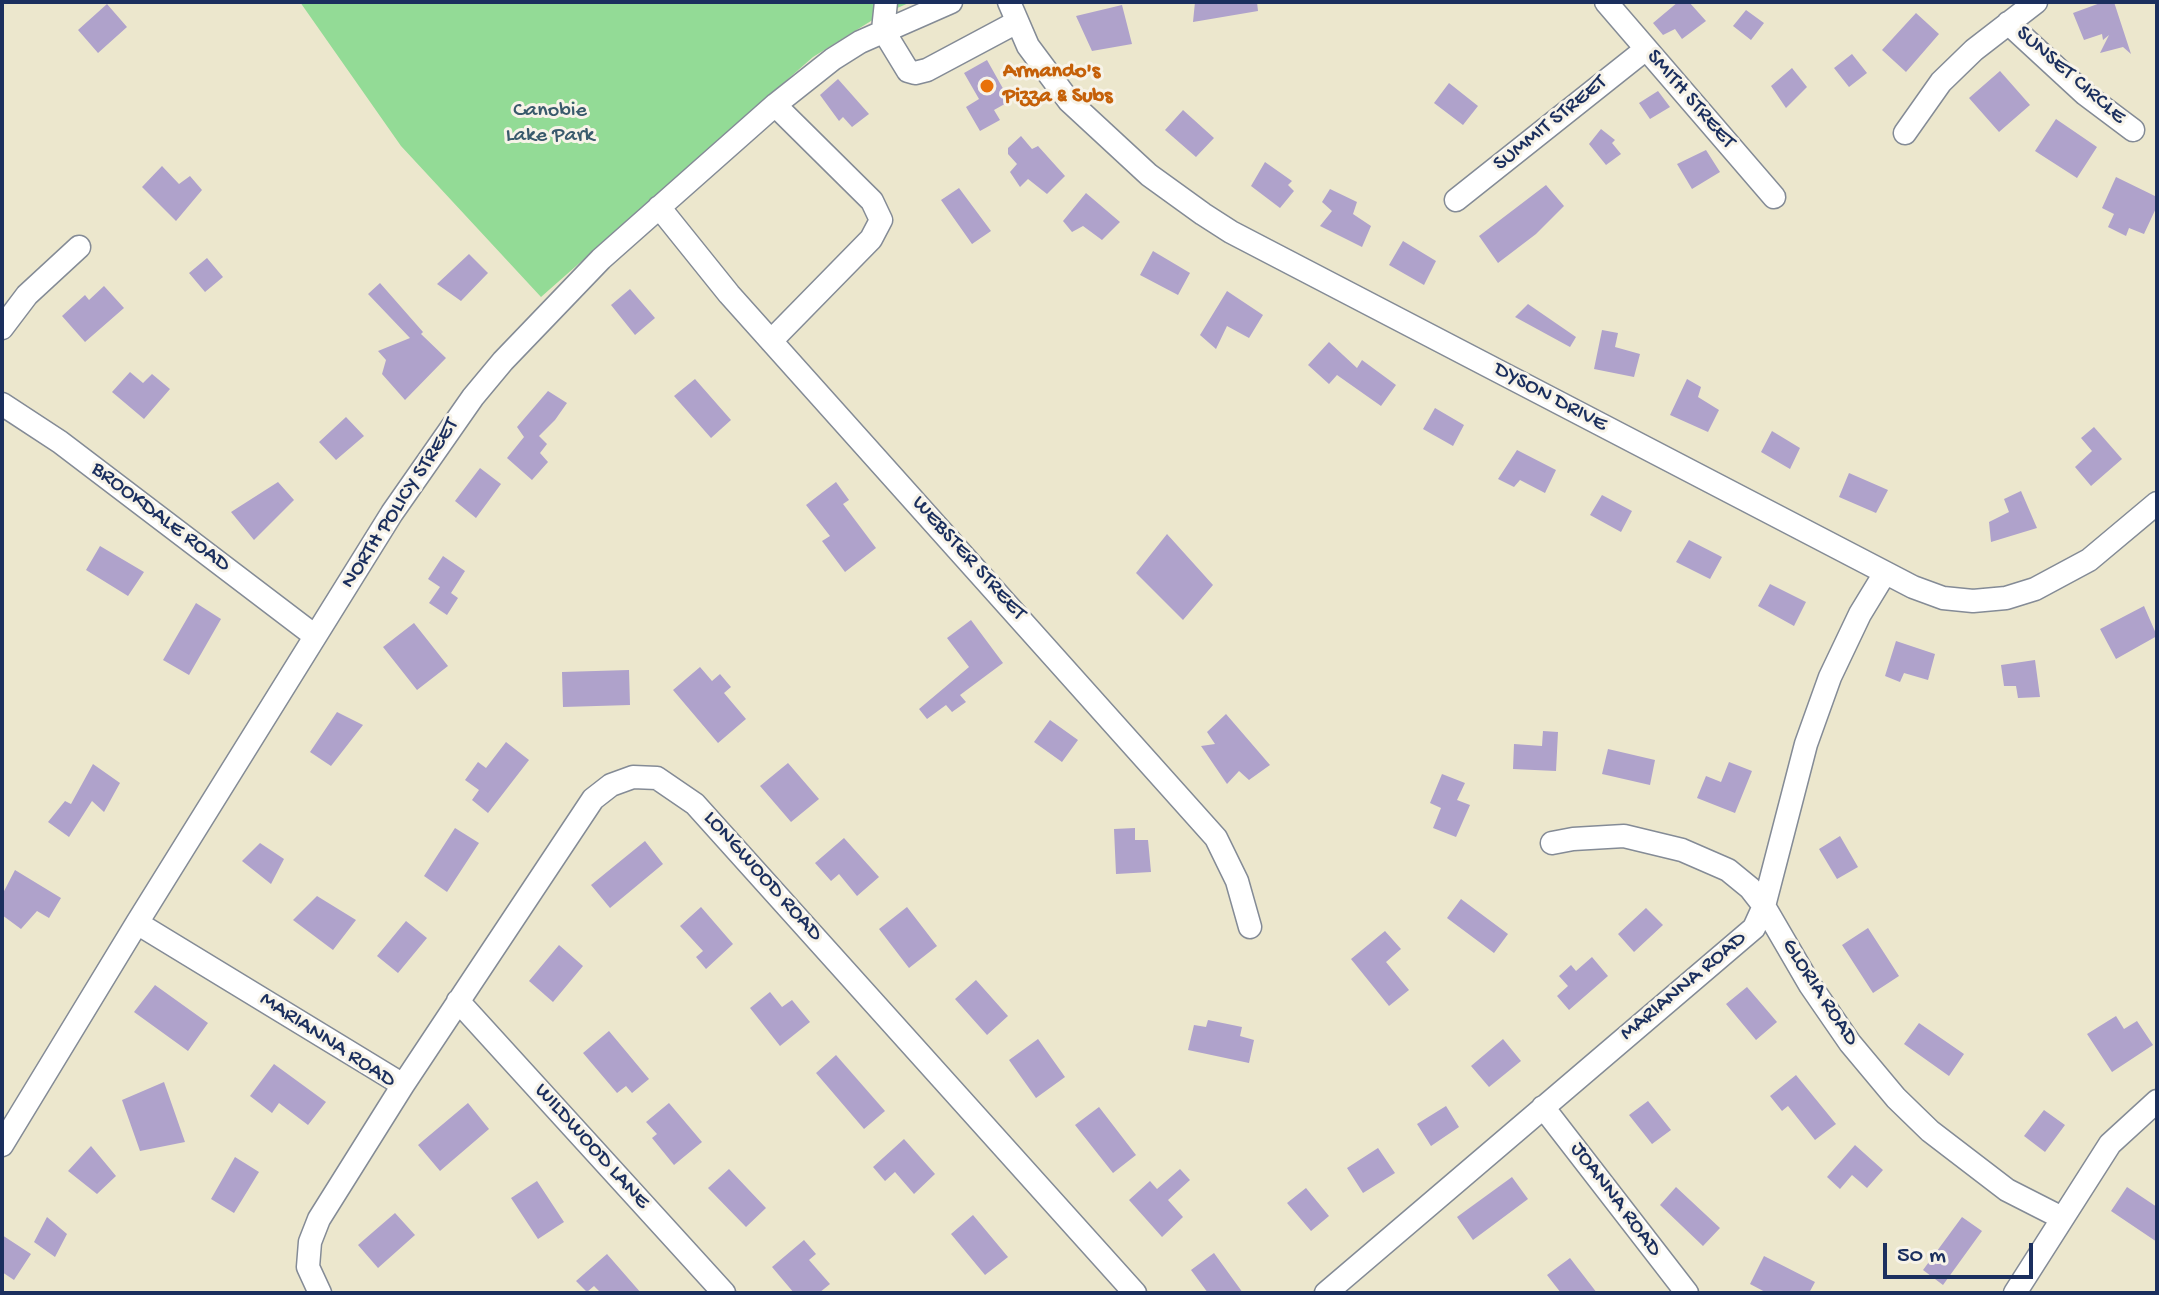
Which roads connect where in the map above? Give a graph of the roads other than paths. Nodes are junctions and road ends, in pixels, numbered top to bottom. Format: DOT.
graph roads {
  1 [pos="886,2"];
  2 [pos="902,2"];
  3 [pos="951,2"];
  4 [pos="1606,2"];
  5 [pos="2036,2"];
  6 [pos="1013,12"];
  7 [pos="2008,23"];
  8 [pos="883,30"];
  9 [pos="1646,49"];
  10 [pos="775,105"];
  11 [pos="2133,130"];
  12 [pos="1905,133"];
  13 [pos="1774,197"];
  14 [pos="1456,200"];
  15 [pos="659,207"];
  16 [pos="79,247"];
  17 [pos="2,328"];
  18 [pos="771,341"];
  19 [pos="2,404"];
  20 [pos="2157,503"];
  21 [pos="1885,573"];
  22 [pos="315,636"];
  23 [pos="1552,843"];
  24 [pos="1764,906"];
  25 [pos="137,923"];
  26 [pos="1250,927"];
  27 [pos="458,1001"];
  28 [pos="403,1085"];
  29 [pos="2156,1103"];
  30 [pos="1543,1107"];
  31 [pos="2,1145"];
  32 [pos="2062,1218"];
  33 [pos="1330,1292"];
  34 [pos="320,1293"];
  35 [pos="724,1293"];
  36 [pos="1135,1293"];
  37 [pos="1687,1293"];
  38 [pos="2015,1293"];
  1 -- 8 [label="street"];
  2 -- 8 [label="street"];
  3 -- 8 [label="street, NORTH POLICY STREET"];
  4 -- 9 [label="street, SMITH STREET"];
  5 -- 7 [label="street"];
  6 -- 8 [label="street"];
  6 -- 21 [label="street, DYSON DRIVE"];
  7 -- 11 [label="street, SUNSET CIRCLE"];
  7 -- 12 [label="street"];
  8 -- 10 [label="street, NORTH POLICY STREET"];
  9 -- 13 [label="street, SMITH STREET"];
  9 -- 14 [label="street, SUMMIT STREET"];
  10 -- 15 [label="street, NORTH POLICY STREET"];
  10 -- 18 [label="street"];
  15 -- 18 [label="street, WEBSTER STREET"];
  15 -- 22 [label="street, NORTH POLICY STREET"];
  16 -- 17 [label="street"];
  18 -- 26 [label="street, WEBSTER STREET"];
  19 -- 22 [label="street, BROOKDALE ROAD"];
  20 -- 21 [label="street, DYSON DRIVE"];
  21 -- 24 [label="street, MARIANNA ROAD"];
  22 -- 25 [label="street, NORTH POLICY STREET"];
  23 -- 24 [label="street, GLORIA ROAD"];
  24 -- 30 [label="street, MARIANNA ROAD"];
  24 -- 32 [label="street, GLORIA ROAD"];
  25 -- 28 [label="street, MARIANNA ROAD"];
  25 -- 31 [label="street, NORTH POLICY STREET"];
  27 -- 28 [label="street, LONGWOOD ROAD"];
  27 -- 35 [label="street, WILDWOOD LANE"];
  27 -- 36 [label="street, LONGWOOD ROAD"];
  28 -- 34 [label="street, MARIANNA ROAD"];
  29 -- 32 [label="street"];
  30 -- 33 [label="street, MARIANNA ROAD"];
  30 -- 37 [label="street, JOANNA ROAD"];
  32 -- 38 [label="street"];
}
